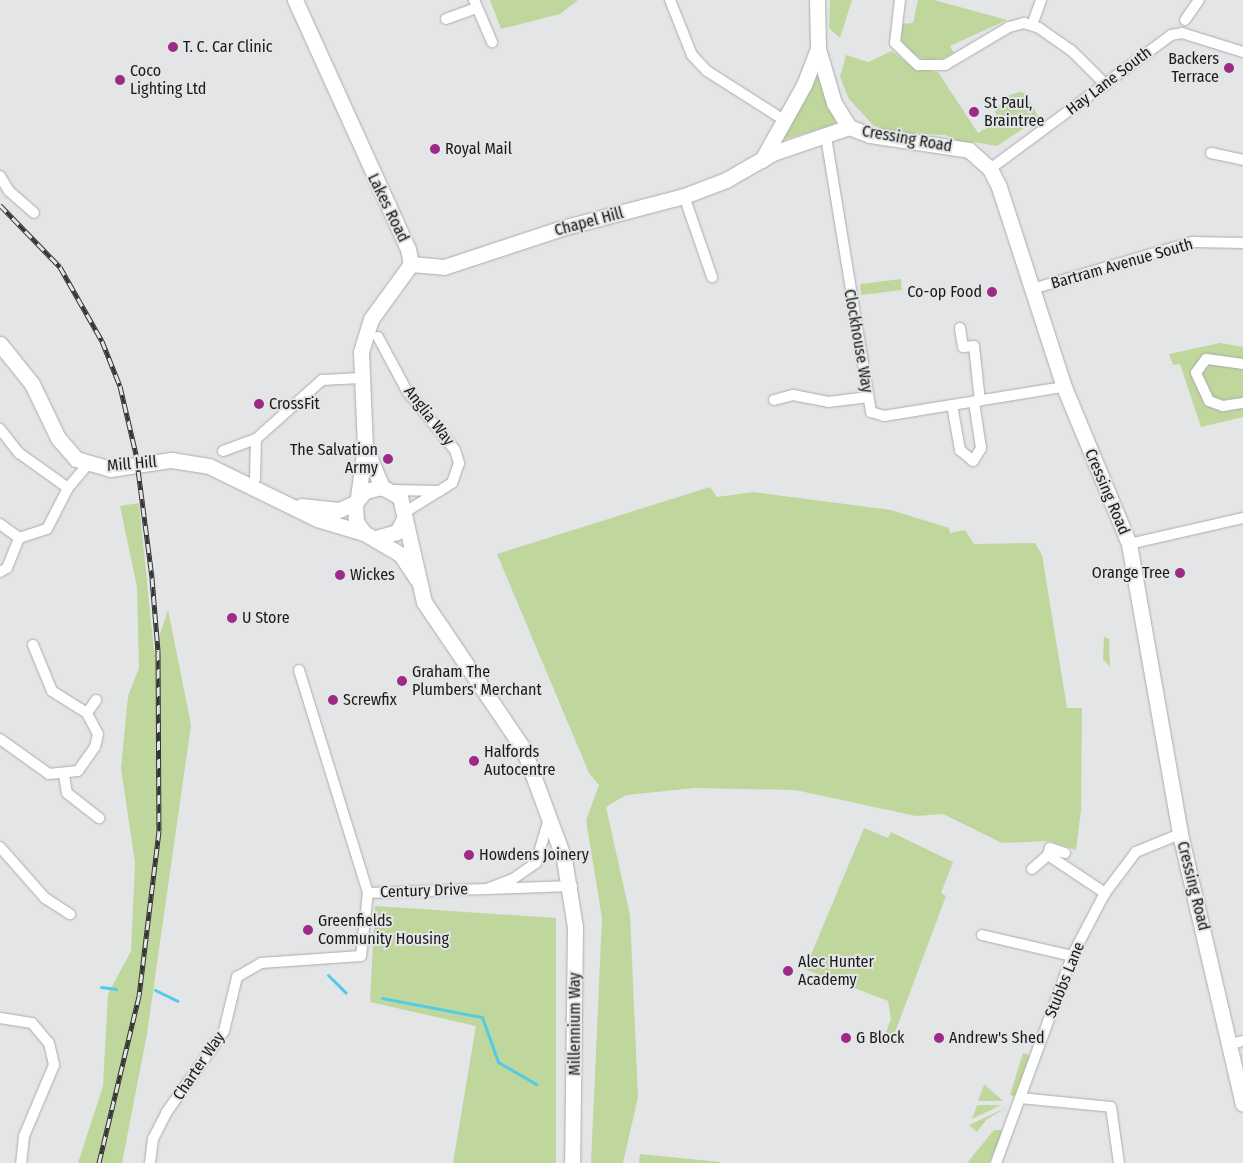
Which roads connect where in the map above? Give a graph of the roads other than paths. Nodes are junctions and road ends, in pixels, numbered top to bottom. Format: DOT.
graph roads {
  1 [pos="295,0"];
  2 [pos="670,0"];
  3 [pos="817,0"];
  4 [pos="900,0"];
  5 [pos="1041,0"];
  6 [pos="1199,0"];
  7 [pos="476,4"];
  8 [pos="446,19"];
  9 [pos="1185,20"];
  10 [pos="1032,24"];
  11 [pos="492,42"];
  12 [pos="818,50"];
  13 [pos="1243,52"];
  14 [pos="1106,85"];
  15 [pos="784,120"];
  16 [pos="849,127"];
  17 [pos="826,137"];
  18 [pos="1211,153"];
  19 [pos="762,160"];
  20 [pos="1243,160"];
  21 [pos="990,169"];
  22 [pos="0,176"];
  23 [pos="684,196"];
  24 [pos="34,213"];
  25 [pos="1243,244"];
  26 [pos="410,264"];
  27 [pos="712,277"];
  28 [pos="1032,289"];
  29 [pos="960,328"];
  30 [pos="378,337"];
  31 [pos="0,344"];
  32 [pos="1243,364"];
  33 [pos="360,378"];
  34 [pos="1064,388"];
  35 [pos="868,397"];
  36 [pos="774,400"];
  37 [pos="977,401"];
  38 [pos="1243,403"];
  39 [pos="952,405"];
  40 [pos="0,429"];
  41 [pos="256,439"];
  42 [pos="365,447"];
  43 [pos="223,451"];
  44 [pos="86,465"];
  45 [pos="255,479"];
  46 [pos="68,488"];
  47 [pos="388,489"];
  48 [pos="440,492"];
  49 [pos="357,500"];
  50 [pos="289,504"];
  51 [pos="405,516"];
  52 [pos="1243,518"];
  53 [pos="0,524"];
  54 [pos="370,535"];
  55 [pos="19,538"];
  56 [pos="1129,544"];
  57 [pos="0,572"];
  58 [pos="417,579"];
  59 [pos="33,645"];
  60 [pos="299,670"];
  61 [pos="96,700"];
  62 [pos="87,713"];
  63 [pos="0,739"];
  64 [pos="64,775"];
  65 [pos="548,815"];
  66 [pos="99,818"];
  67 [pos="1180,834"];
  68 [pos="0,847"];
  69 [pos="1065,853"];
  70 [pos="1037,854"];
  71 [pos="1048,856"];
  72 [pos="1032,869"];
  73 [pos="572,886"];
  74 [pos="487,888"];
  75 [pos="368,893"];
  76 [pos="1105,894"];
  77 [pos="70,914"];
  78 [pos="982,935"];
  79 [pos="1072,956"];
  80 [pos="0,1018"];
  81 [pos="1237,1043"];
  82 [pos="1020,1098"];
  83 [pos="1243,1104"];
  84 [pos="21,1163"];
  85 [pos="150,1163"];
  86 [pos="572,1163"];
  87 [pos="996,1163"];
  88 [pos="1119,1163"];
  1 -- 26 [label="street, Lakes Road"];
  2 -- 15 [label="street"];
  3 -- 12 [label="street, Cressing Road"];
  4 -- 10 [label="street"];
  5 -- 10 [label="street"];
  6 -- 9 [label="street"];
  7 -- 8 [label="street"];
  7 -- 11 [label="street"];
  10 -- 14 [label="street"];
  12 -- 15 [label="street"];
  12 -- 16 [label="street, Cressing Road"];
  13 -- 14 [label="street, Hay Lane South"];
  14 -- 21 [label="street, Hay Lane South"];
  15 -- 19 [label="street"];
  16 -- 17 [label="street, Chapel Hill"];
  16 -- 21 [label="street, Cressing Road"];
  17 -- 19 [label="street, Chapel Hill"];
  17 -- 35 [label="street, Clockhouse Way"];
  18 -- 20 [label="street"];
  19 -- 23 [label="street, Chapel Hill"];
  21 -- 28 [label="street, Cressing Road"];
  22 -- 24 [label="street"];
  23 -- 26 [label="street, Chapel Hill"];
  23 -- 27 [label="street"];
  25 -- 28 [label="street, Bartram Avenue South"];
  26 -- 33 [label="street, Lakes Road"];
  28 -- 34 [label="street, Cressing Road"];
  29 -- 37 [label="street"];
  30 -- 48 [label="street, Anglia Way"];
  31 -- 44 [label="street, Mill Hill"];
  32 -- 38 [label="street"];
  33 -- 41 [label="street"];
  33 -- 42 [label="street, Lakes Road"];
  34 -- 37 [label="street, Clockhouse Way"];
  34 -- 56 [label="street, Cressing Road"];
  35 -- 36 [label="street"];
  35 -- 39 [label="street, Clockhouse Way"];
  37 -- 39 [label="street, Clockhouse Way"];
  37 -- 39 [label="street"];
  40 -- 46 [label="street"];
  41 -- 43 [label="street"];
  41 -- 45 [label="street"];
  42 -- 47 [label="street, Lakes Road"];
  42 -- 49 [label="street, Lakes Road"];
  44 -- 46 [label="street"];
  44 -- 50 [label="street, Mill Hill"];
  46 -- 55 [label="street"];
  47 -- 48 [label="street"];
  47 -- 49 [label="street"];
  47 -- 51 [label="street"];
  48 -- 51 [label="street, Anglia Way"];
  49 -- 50 [label="street, Mill Hill"];
  49 -- 54 [label="street"];
  50 -- 54 [label="street, Mill Hill"];
  51 -- 54 [label="street"];
  51 -- 58 [label="street"];
  52 -- 56 [label="street"];
  53 -- 55 [label="street"];
  54 -- 58 [label="street, Mill Hill"];
  55 -- 57 [label="street"];
  56 -- 67 [label="street, Cressing Road"];
  58 -- 65 [label="street, Millennium Way"];
  59 -- 62 [label="street"];
  60 -- 75 [label="street, Century Drive"];
  61 -- 62 [label="street"];
  62 -- 64 [label="street"];
  63 -- 64 [label="street"];
  64 -- 66 [label="street"];
  65 -- 73 [label="street, Millennium Way"];
  65 -- 74 [label="street, Century Drive"];
  67 -- 76 [label="street, Stubbs Lane"];
  67 -- 81 [label="street, Cressing Road"];
  68 -- 77 [label="street"];
  69 -- 71 [label="street"];
  70 -- 71 [label="street"];
  71 -- 72 [label="street"];
  71 -- 76 [label="street"];
  73 -- 74 [label="street"];
  73 -- 86 [label="street, Millennium Way"];
  74 -- 75 [label="street, Century Drive"];
  75 -- 85 [label="street, Charter Way"];
  76 -- 79 [label="street, Stubbs Lane"];
  78 -- 79 [label="street"];
  79 -- 82 [label="street, Stubbs Lane"];
  80 -- 84 [label="street"];
  81 -- 83 [label="street, Cressing Road"];
  82 -- 87 [label="street, Stubbs Lane"];
  82 -- 88 [label="street"];
}
